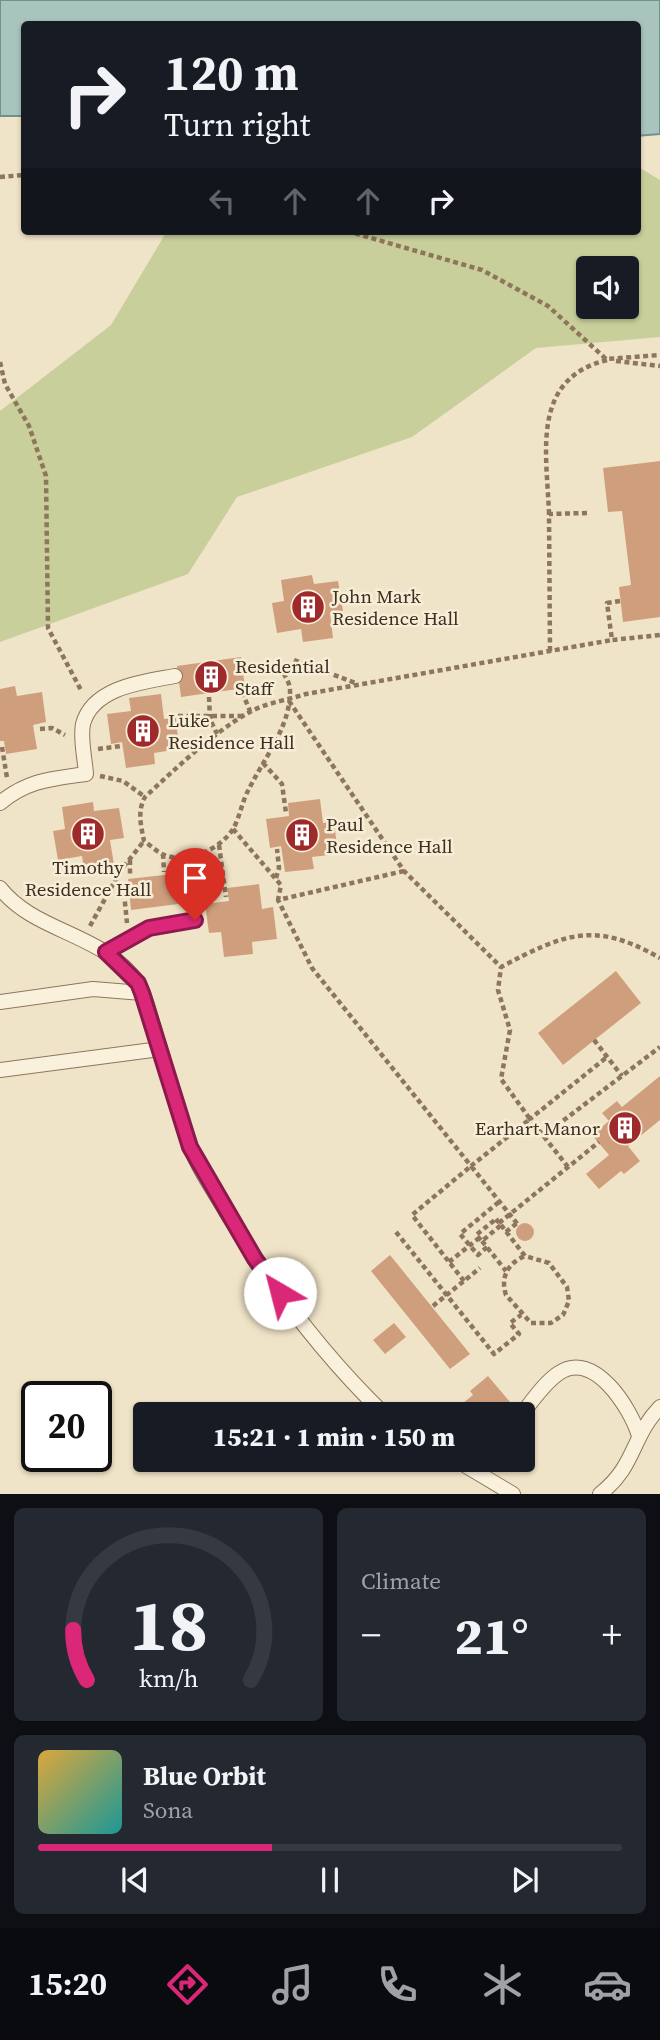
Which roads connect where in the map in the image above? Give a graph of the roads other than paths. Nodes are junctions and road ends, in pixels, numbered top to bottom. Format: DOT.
graph roads {
  1 [pos="175,676"];
  2 [pos="0,803"];
  3 [pos="0,888"];
  4 [pos="195,920"];
  5 [pos="106,952"];
  6 [pos="142,993"];
  7 [pos="0,1002"];
  8 [pos="160,1049"];
  9 [pos="0,1070"];
  10 [pos="372,1402"];
  11 [pos="533,1402"];
  12 [pos="660,1408"];
  13 [pos="639,1436"];
  14 [pos="489,1472"];
  15 [pos="513,1494"];
  16 [pos="600,1494"];
  1 -- 2 [label="lane"];
  3 -- 5 [label="lane"];
  4 -- 5 [label="lane"];
  5 -- 6 [label="lane"];
  6 -- 7 [label="lane"];
  6 -- 8 [label="lane"];
  8 -- 9 [label="lane"];
  8 -- 10 [label="lane"];
  11 -- 13 [label="lane"];
  12 -- 13 [label="lane"];
  13 -- 16 [label="lane"];
  14 -- 15 [label="lane"];
}
